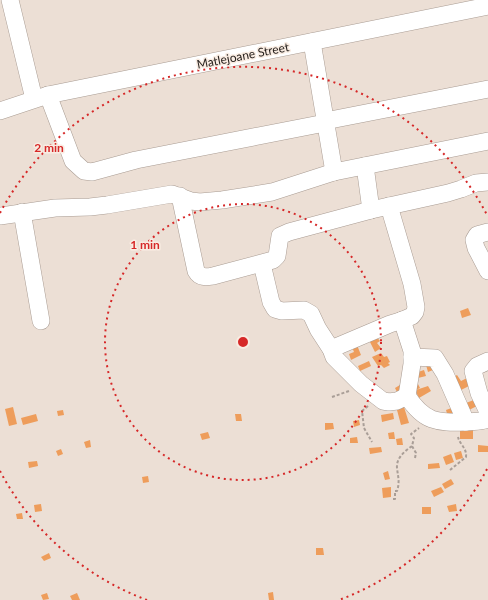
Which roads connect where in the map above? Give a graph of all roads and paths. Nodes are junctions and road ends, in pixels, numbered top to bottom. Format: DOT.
graph roads {
  1 [pos="10,0"];
  2 [pos="488,6"];
  3 [pos="312,42"];
  4 [pos="488,89"];
  5 [pos="41,97"];
  6 [pos="0,111"];
  7 [pos="325,122"];
  8 [pos="488,141"];
  9 [pos="365,166"];
  10 [pos="334,172"];
  11 [pos="488,182"];
  12 [pos="180,196"];
  13 [pos="389,206"];
  14 [pos="371,210"];
  15 [pos="22,212"];
  16 [pos="0,216"];
  17 [pos="488,232"];
  18 [pos="262,264"];
  19 [pos="488,271"];
  20 [pos="402,320"];
  21 [pos="41,321"];
  22 [pos="331,349"];
  23 [pos="412,357"];
  24 [pos="488,361"];
  25 [pos="473,370"];
  26 [pos="445,374"];
  27 [pos="407,396"];
  28 [pos="378,398"];
  29 [pos="488,412"];
  30 [pos="430,418"];
  31 [pos="488,419"];
  32 [pos="460,422"];
  33 [pos="372,442"];
  34 [pos="412,446"];
  35 [pos="415,458"];
  36 [pos="450,470"];
  37 [pos="393,499"];
  1 -- 5 [label="street"];
  2 -- 3 [label="street, Matlejoane Street"];
  3 -- 5 [label="street, Matlejoane Street"];
  3 -- 7 [label="street"];
  4 -- 7 [label="street"];
  5 -- 6 [label="street, Matlejoane Street"];
  5 -- 7 [label="street"];
  7 -- 10 [label="street"];
  8 -- 9 [label="street"];
  9 -- 10 [label="street"];
  9 -- 14 [label="street"];
  10 -- 12 [label="street"];
  11 -- 13 [label="street"];
  12 -- 15 [label="street"];
  12 -- 18 [label="street"];
  13 -- 14 [label="street"];
  13 -- 20 [label="street"];
  14 -- 18 [label="street"];
  15 -- 16 [label="street"];
  15 -- 21 [label="street"];
  17 -- 19 [label="street"];
  18 -- 22 [label="street"];
  20 -- 22 [label="street"];
  20 -- 23 [label="street"];
  22 -- 28 [label="street"];
  23 -- 26 [label="street"];
  23 -- 27 [label="street"];
  24 -- 25 [label="street"];
  25 -- 26 [label="street"];
  25 -- 29 [label="street"];
  26 -- 32 [label="street"];
  27 -- 28 [label="street"];
  27 -- 30 [label="street"];
  28 -- 33 [label="path"];
  30 -- 32 [label="street"];
  30 -- 34 [label="path"];
  31 -- 32 [label="street"];
  32 -- 36 [label="path"];
  34 -- 35 [label="path"];
  34 -- 37 [label="path"];
}
